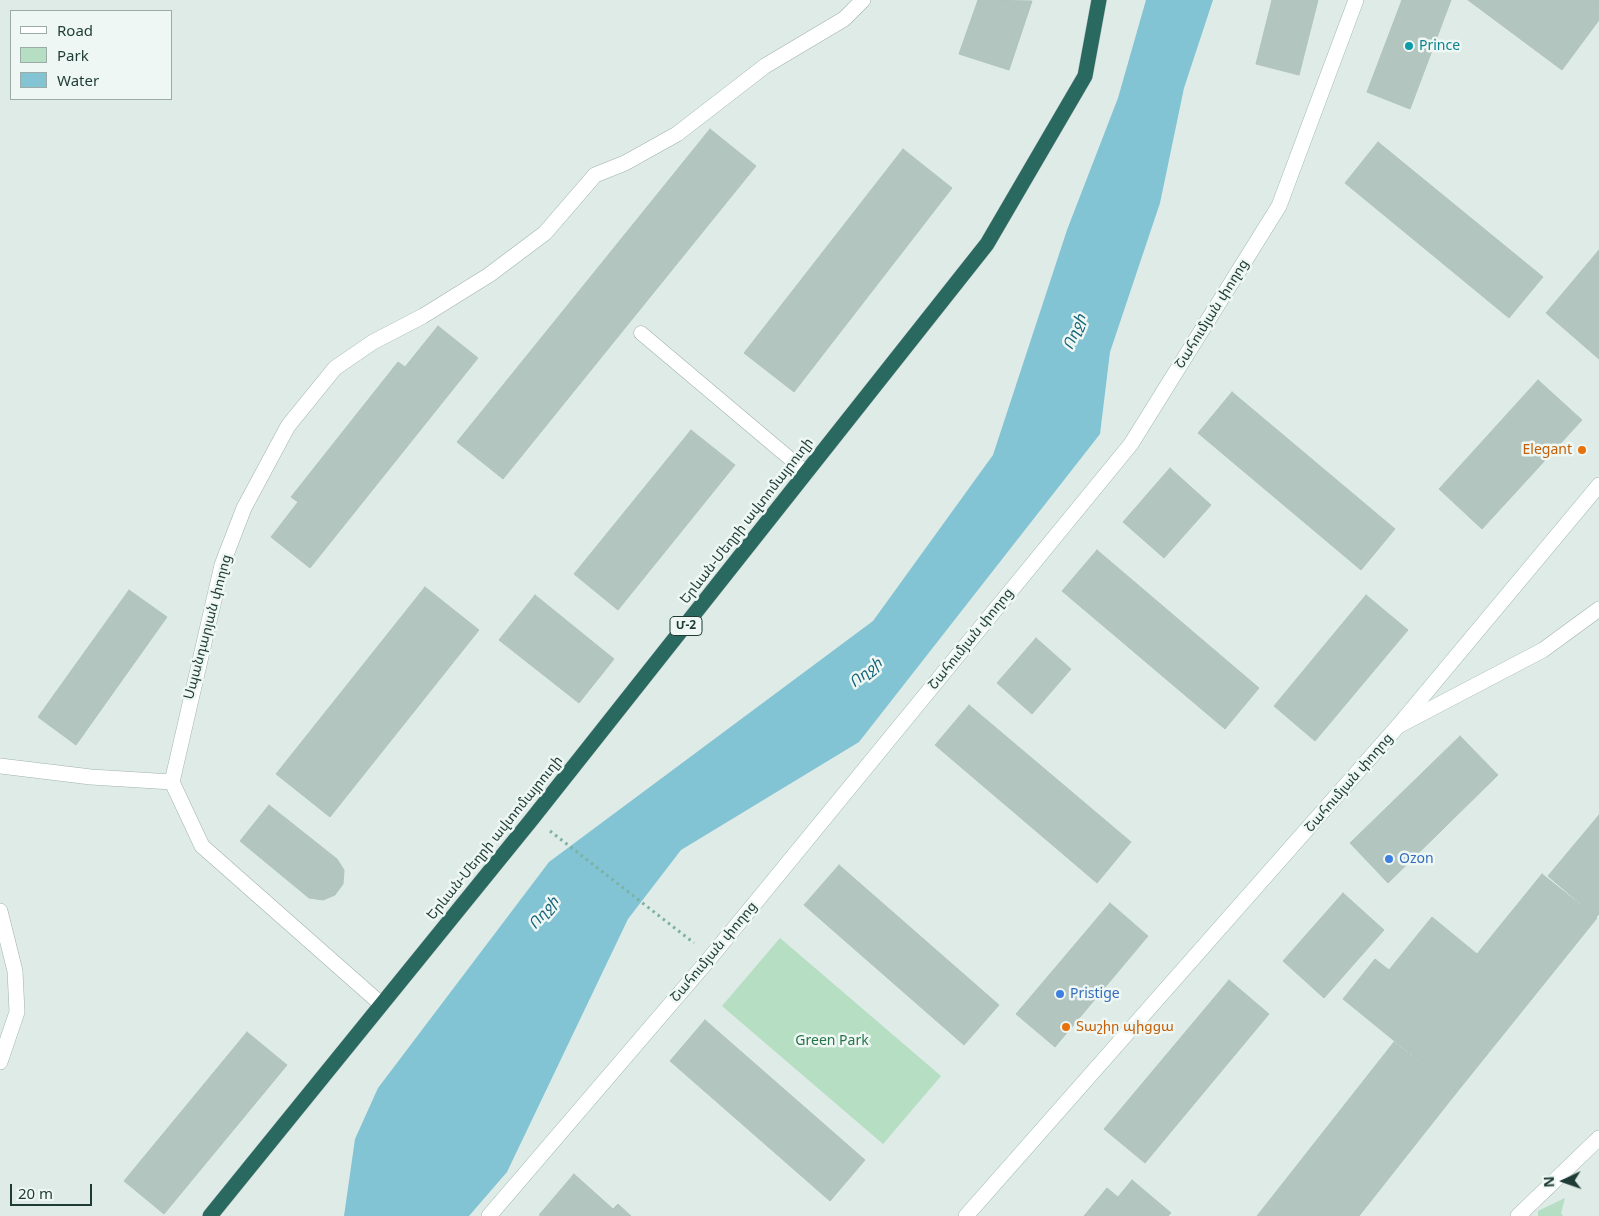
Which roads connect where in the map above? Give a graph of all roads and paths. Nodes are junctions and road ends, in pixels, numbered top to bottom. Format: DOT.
graph roads {
  1 [pos="863,0"];
  2 [pos="1099,0"];
  3 [pos="1356,0"];
  4 [pos="641,333"];
  5 [pos="807,472"];
  6 [pos="1599,485"];
  7 [pos="1599,609"];
  8 [pos="1398,726"];
  9 [pos="0,766"];
  10 [pos="172,782"];
  11 [pos="557,836"];
  12 [pos="0,911"];
  13 [pos="685,935"];
  14 [pos="381,1004"];
  15 [pos="0,1062"];
  16 [pos="1599,1138"];
  17 [pos="210,1216"];
  18 [pos="489,1216"];
  19 [pos="966,1216"];
  20 [pos="1518,1216"];
  1 -- 10 [label="street, Սպանդարյան փողոց"];
  2 -- 5 [label="highway, Երևան-Մեղրի ավտոմայրուղի / Մ-2"];
  3 -- 18 [label="street, Շահումյան փողոց"];
  4 -- 5 [label="lane"];
  5 -- 14 [label="highway, Երևան-Մեղրի ավտոմայրուղի / Մ-2"];
  6 -- 8 [label="street"];
  7 -- 8 [label="street, Շահումյան փողոց"];
  8 -- 19 [label="street, Շահումյան փողոց"];
  9 -- 10 [label="street"];
  10 -- 14 [label="street"];
  11 -- 13 [label="path"];
  12 -- 15 [label="street"];
  14 -- 17 [label="highway, Երևան-Մեղրի ավտոմայրուղի / Մ-2"];
  16 -- 20 [label="street"];
}
